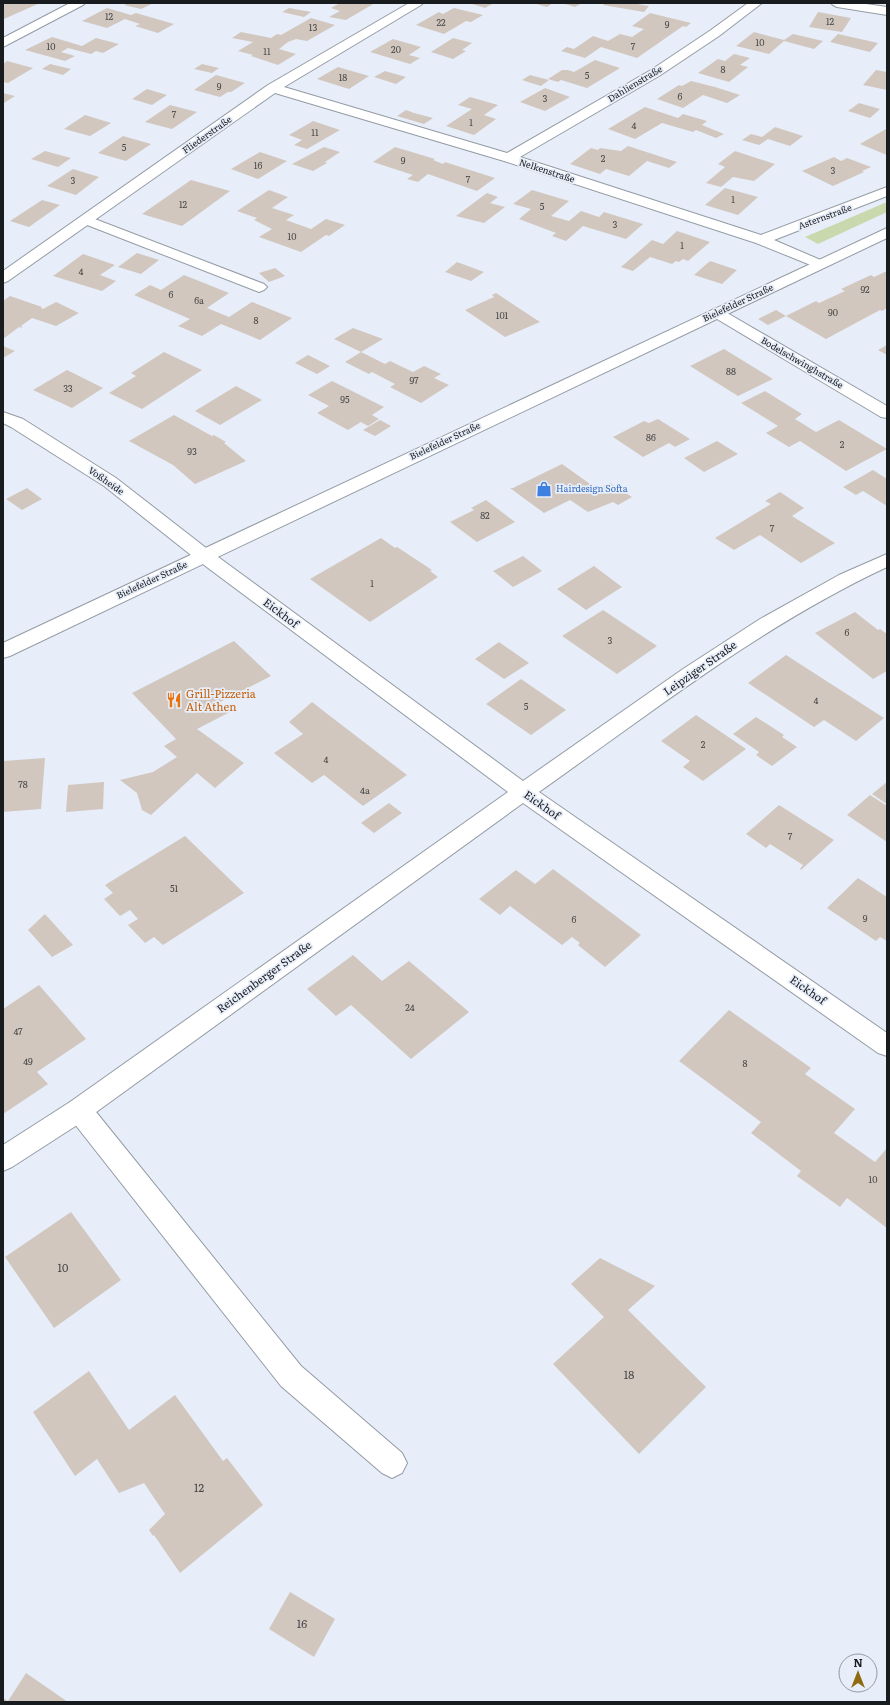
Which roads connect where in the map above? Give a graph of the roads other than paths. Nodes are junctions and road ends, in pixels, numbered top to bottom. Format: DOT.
graph roads {
  1 [pos="79,3"];
  2 [pos="417,3"];
  3 [pos="756,3"];
  4 [pos="837,3"];
  5 [pos="887,11"];
  6 [pos="3,43"];
  7 [pos="273,88"];
  8 [pos="509,158"];
  9 [pos="887,190"];
  10 [pos="87,220"];
  11 [pos="887,232"];
  12 [pos="761,240"];
  13 [pos="818,264"];
  14 [pos="3,278"];
  15 [pos="259,287"];
  16 [pos="717,313"];
  17 [pos="887,412"];
  18 [pos="3,417"];
  19 [pos="203,556"];
  20 [pos="887,560"];
  21 [pos="3,651"];
  22 [pos="523,792"];
  23 [pos="887,1046"];
  24 [pos="79,1110"];
  25 [pos="3,1159"];
  26 [pos="392,1462"];
  1 -- 6 [label="street"];
  2 -- 7 [label="street, Fliederstraße"];
  3 -- 8 [label="street, Dahlienstraße"];
  4 -- 5 [label="street"];
  7 -- 8 [label="street, Nelkenstraße"];
  7 -- 10 [label="street, Fliederstraße"];
  8 -- 12 [label="street, Nelkenstraße"];
  9 -- 12 [label="street, Asternstraße"];
  10 -- 14 [label="street, Fliederstraße"];
  10 -- 15 [label="street"];
  11 -- 13 [label="street, Bielefelder Straße"];
  12 -- 13 [label="street, Nelkenstraße"];
  13 -- 16 [label="street, Bielefelder Straße"];
  16 -- 17 [label="street, Bodelschwinghstraße"];
  16 -- 19 [label="street, Bielefelder Straße"];
  18 -- 19 [label="street, Voßheide"];
  19 -- 21 [label="street, Bielefelder Straße"];
  19 -- 22 [label="street, Eickhof"];
  20 -- 22 [label="street, Leipziger Straße"];
  22 -- 23 [label="street, Eickhof"];
  22 -- 24 [label="street, Reichenberger Straße"];
  24 -- 25 [label="street, Reichenberger Straße"];
  24 -- 26 [label="street"];
}
